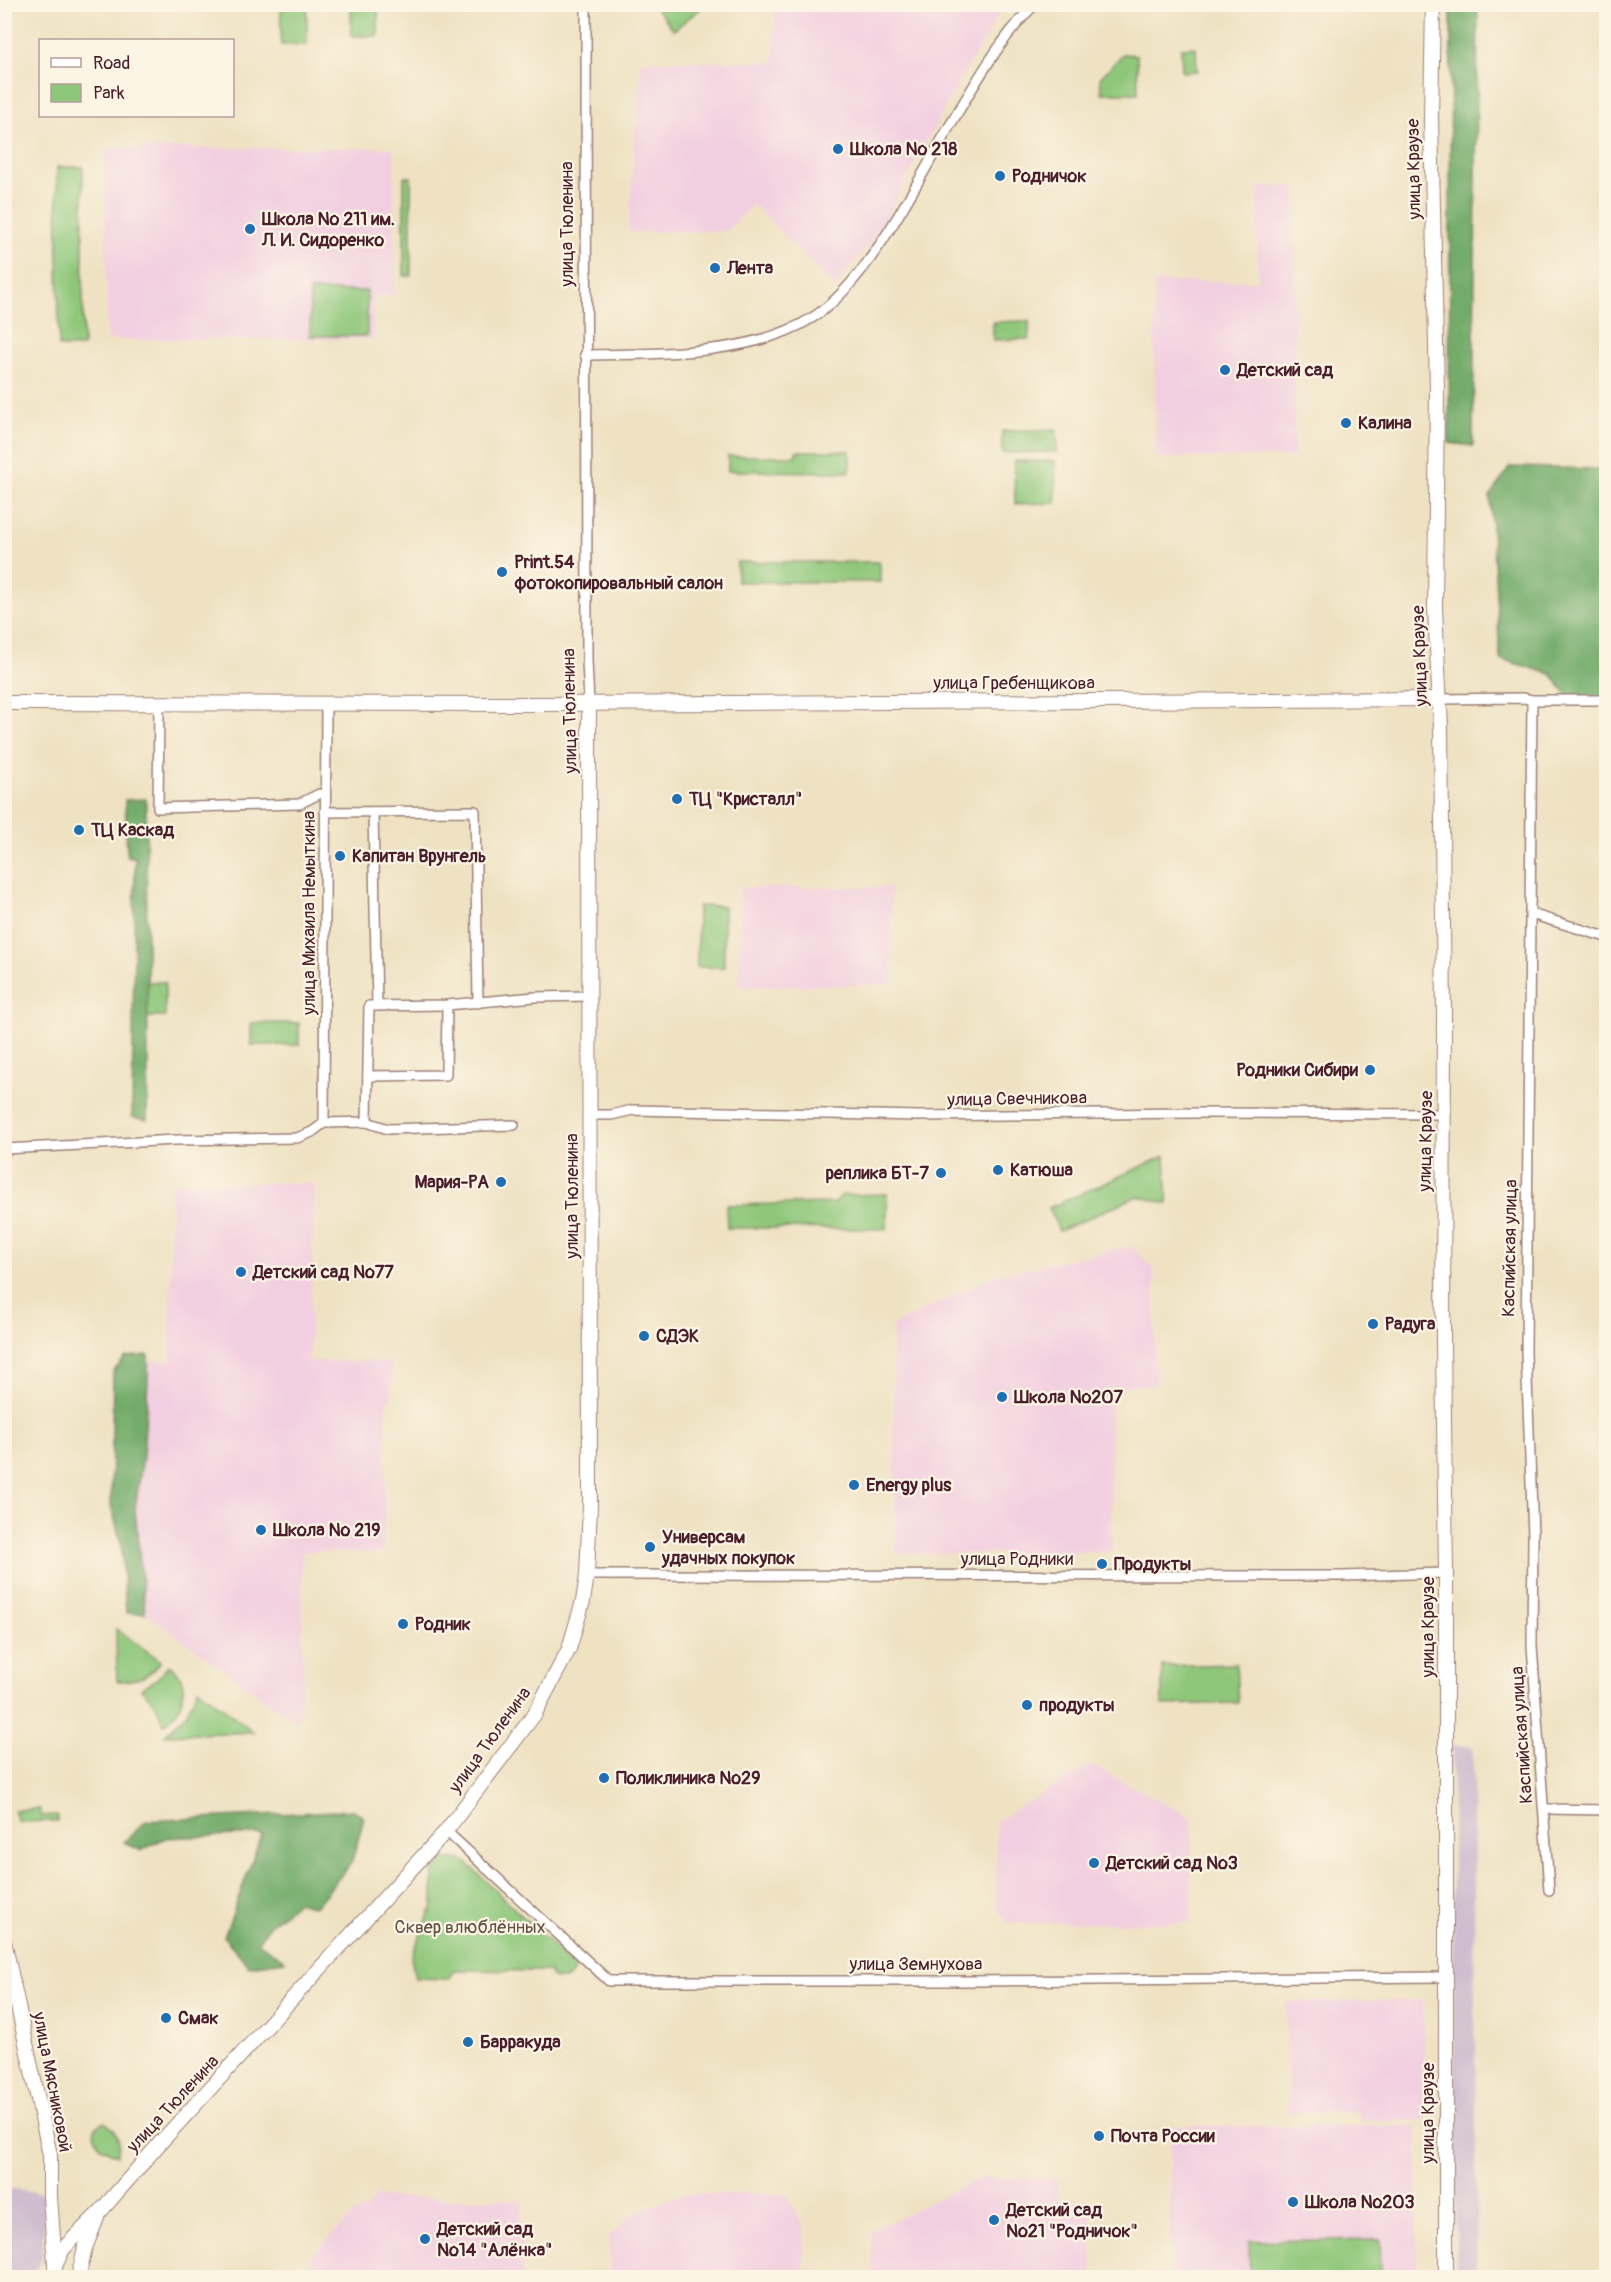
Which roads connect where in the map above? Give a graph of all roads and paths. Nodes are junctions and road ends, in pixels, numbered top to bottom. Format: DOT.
graph roads {
  1 [pos="586,4"];
  2 [pos="1035,4"];
  3 [pos="1433,4"];
  4 [pos="585,355"];
  5 [pos="1439,699"];
  6 [pos="1532,700"];
  7 [pos="1606,700"];
  8 [pos="4,703"];
  9 [pos="159,703"];
  10 [pos="589,703"];
  11 [pos="326,704"];
  12 [pos="320,794"];
  13 [pos="326,812"];
  14 [pos="373,812"];
  15 [pos="1531,914"];
  16 [pos="1606,937"];
  17 [pos="589,996"];
  18 [pos="478,1003"];
  19 [pos="447,1005"];
  20 [pos="377,1006"];
  21 [pos="368,1076"];
  22 [pos="1444,1114"];
  23 [pos="590,1115"];
  24 [pos="367,1122"];
  25 [pos="324,1123"];
  26 [pos="514,1125"];
  27 [pos="4,1149"];
  28 [pos="1446,1573"];
  29 [pos="587,1575"];
  30 [pos="1544,1809"];
  31 [pos="1606,1810"];
  32 [pos="446,1832"];
  33 [pos="1549,1890"];
  34 [pos="4,1941"];
  35 [pos="1445,1977"];
  36 [pos="99,2213"];
  37 [pos="55,2272"];
  38 [pos="78,2277"];
  39 [pos="1446,2277"];
  1 -- 4 [label="street, улица Тюленина"];
  2 -- 4 [label="street"];
  3 -- 5 [label="street, улица Краузе"];
  4 -- 10 [label="street, улица Тюленина"];
  5 -- 6 [label="street"];
  5 -- 10 [label="street, улица Гребенщикова"];
  5 -- 22 [label="street, улица Краузе"];
  6 -- 7 [label="street"];
  6 -- 15 [label="street, Каспийская улица"];
  8 -- 9 [label="street, улица Гребенщикова"];
  9 -- 11 [label="street, улица Гребенщикова"];
  9 -- 12 [label="street"];
  10 -- 11 [label="street, улица Гребенщикова"];
  10 -- 17 [label="street, улица Тюленина"];
  11 -- 13 [label="street, улица Михаила Немыткина"];
  13 -- 14 [label="street"];
  13 -- 25 [label="street, улица Михаила Немыткина"];
  14 -- 18 [label="street"];
  14 -- 20 [label="street"];
  15 -- 16 [label="street"];
  15 -- 30 [label="street, Каспийская улица"];
  17 -- 18 [label="street"];
  17 -- 23 [label="street, улица Тюленина"];
  18 -- 19 [label="street"];
  19 -- 20 [label="street"];
  19 -- 21 [label="street"];
  20 -- 21 [label="street"];
  21 -- 24 [label="street"];
  22 -- 23 [label="street, улица Свечникова"];
  22 -- 28 [label="street, улица Краузе"];
  23 -- 29 [label="street, улица Тюленина"];
  24 -- 25 [label="street"];
  24 -- 26 [label="street"];
  25 -- 27 [label="street"];
  28 -- 29 [label="street, улица Родники"];
  28 -- 35 [label="street, улица Краузе"];
  29 -- 32 [label="street, улица Тюленина"];
  30 -- 31 [label="street"];
  30 -- 33 [label="street, Каспийская улица"];
  32 -- 35 [label="street, улица Земнухова"];
  32 -- 36 [label="street, улица Тюленина"];
  34 -- 37 [label="street, улица Мясниковой"];
  35 -- 39 [label="street, улица Краузе"];
  36 -- 37 [label="street, улица Мясниковой"];
  36 -- 38 [label="street"];
}
